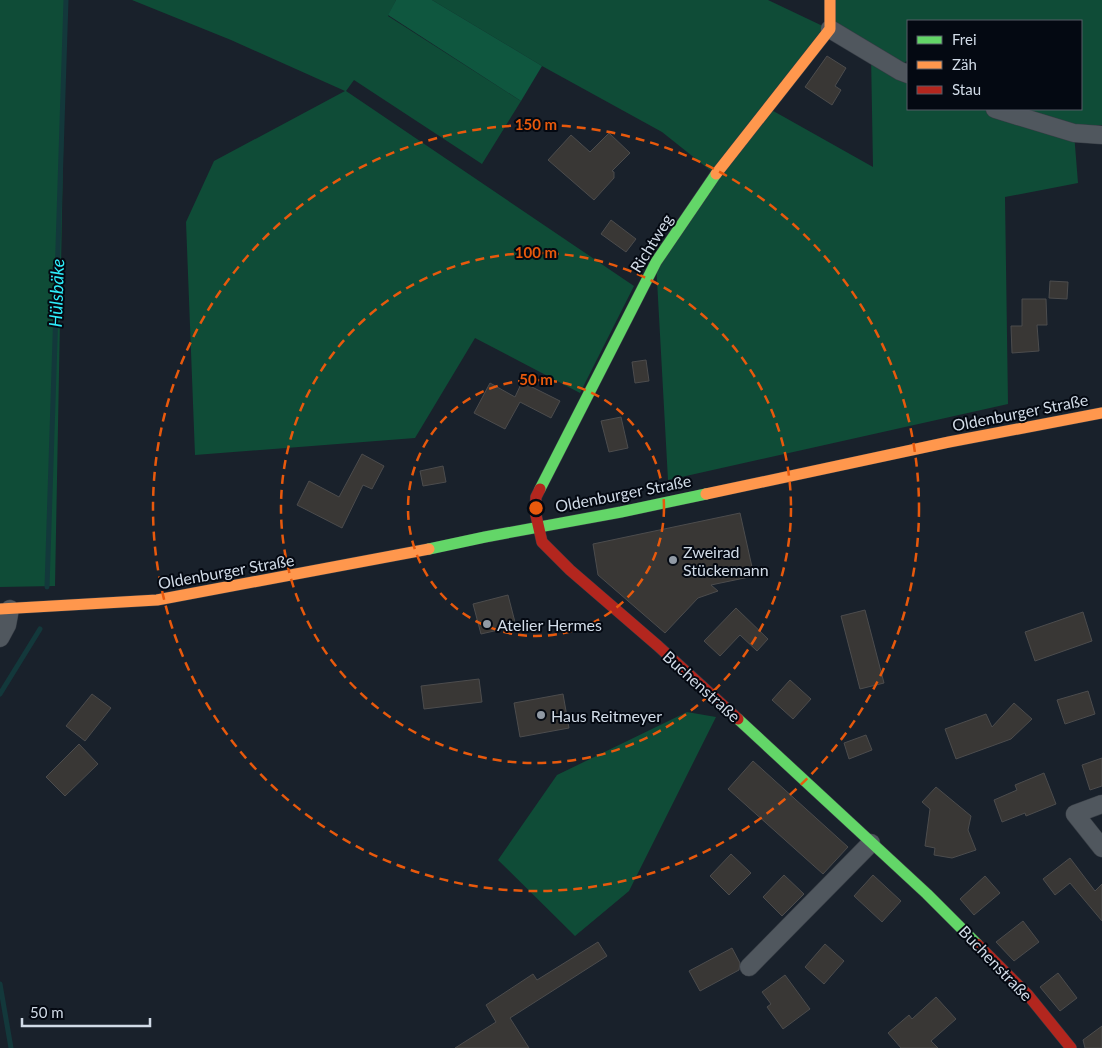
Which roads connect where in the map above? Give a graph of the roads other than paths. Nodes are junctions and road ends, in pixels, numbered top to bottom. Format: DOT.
graph roads {
  1 [pos="830,0"];
  2 [pos="830,29"];
  3 [pos="907,74"];
  4 [pos="998,110"];
  5 [pos="1102,135"];
  6 [pos="1102,413"];
  7 [pos="538,527"];
  8 [pos="5,609"];
  9 [pos="0,638"];
  10 [pos="1102,804"];
  11 [pos="871,843"];
  12 [pos="1102,848"];
  13 [pos="749,967"];
  14 [pos="1071,1048"];
  1 -- 2 [label="street"];
  2 -- 3 [label="street"];
  2 -- 7 [label="street, Richtweg"];
  4 -- 5 [label="street"];
  6 -- 7 [label="street, Oldenburger Straße"];
  7 -- 8 [label="street, Oldenburger Straße"];
  7 -- 11 [label="street, Buchenstraße"];
  8 -- 9 [label="street"];
  10 -- 12 [label="street"];
  11 -- 13 [label="street"];
  11 -- 14 [label="street, Buchenstraße"];
}
